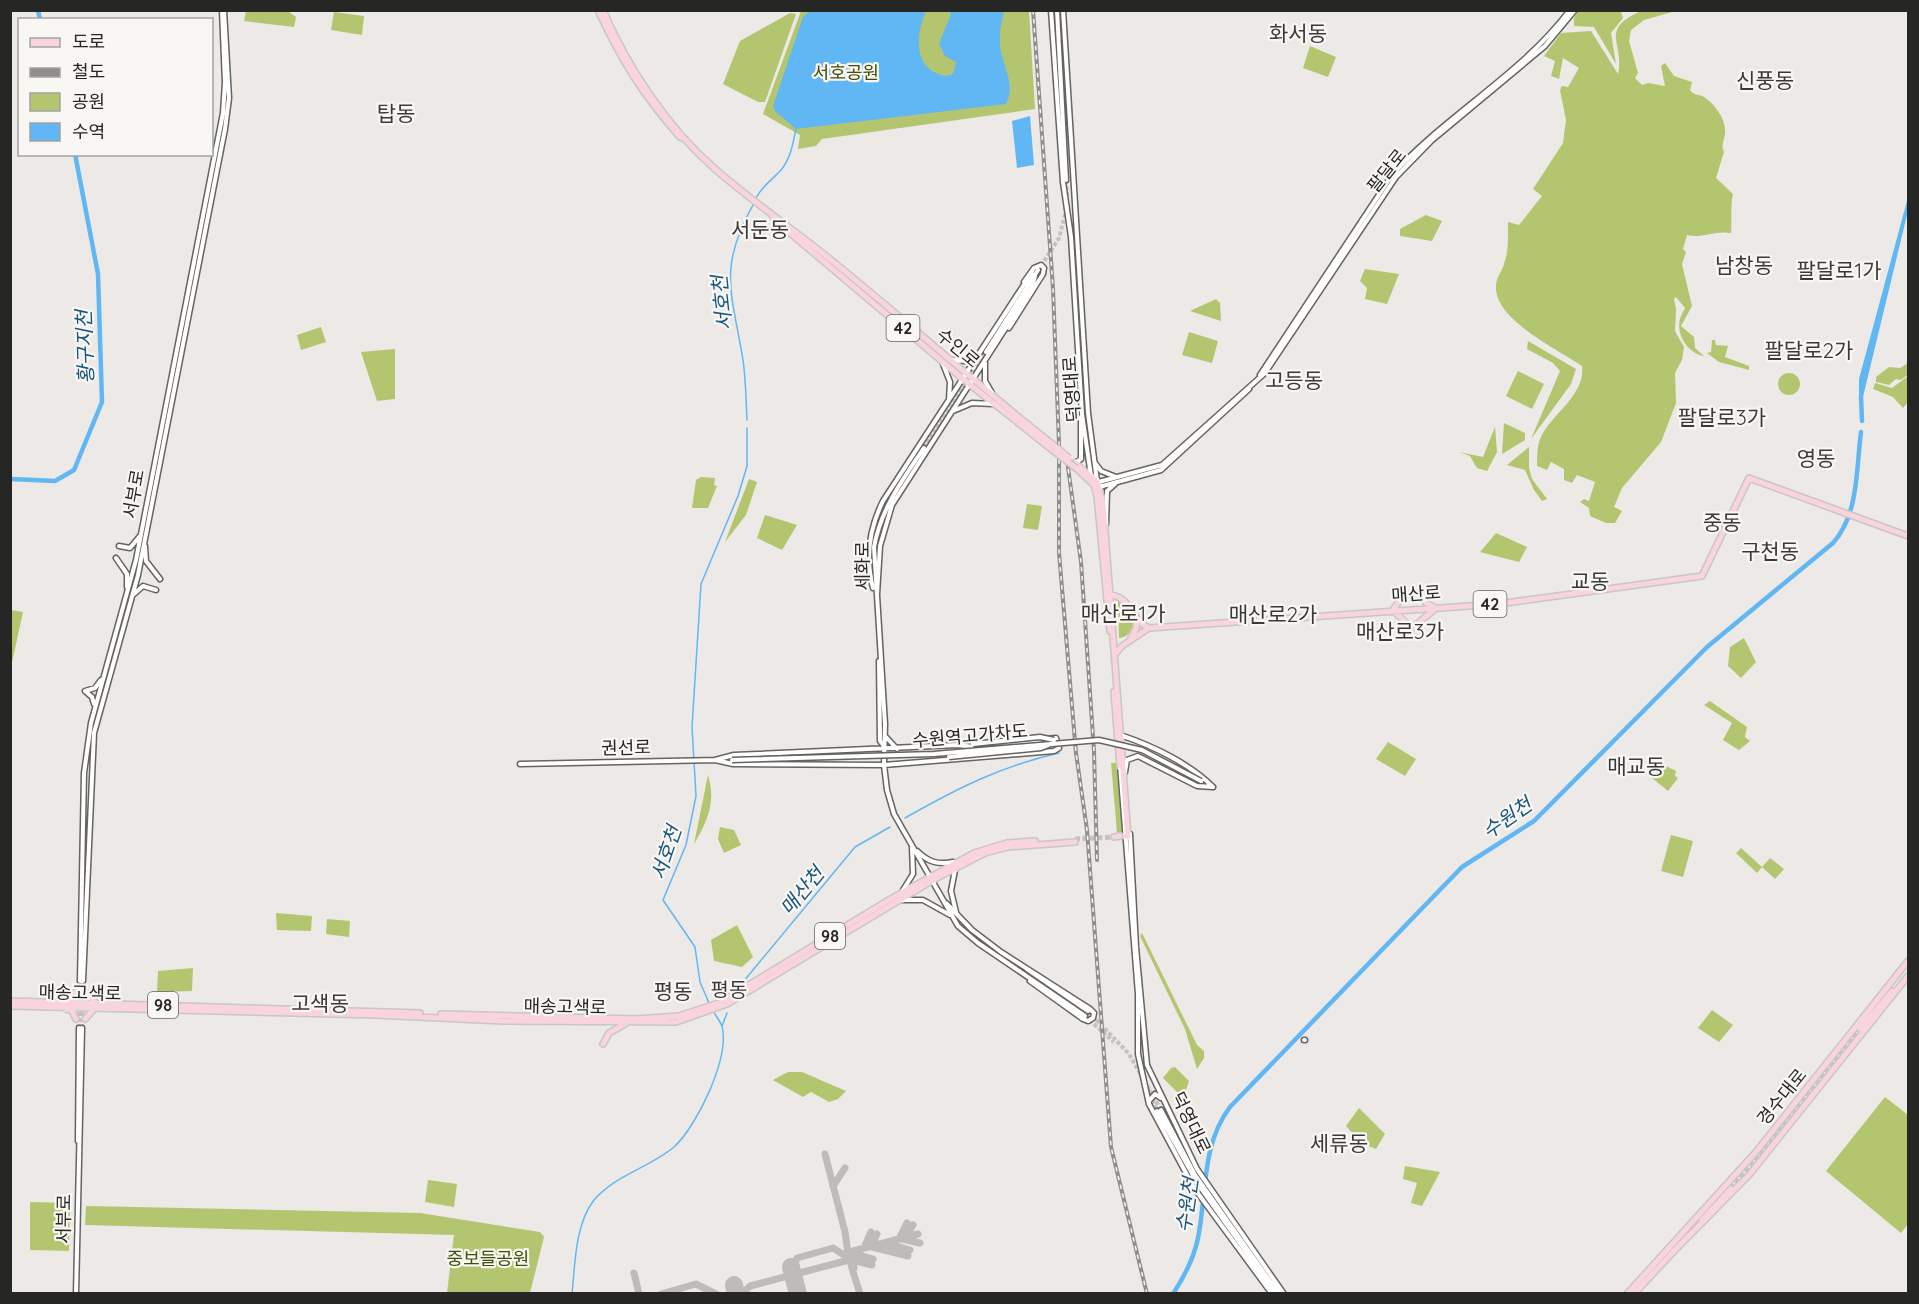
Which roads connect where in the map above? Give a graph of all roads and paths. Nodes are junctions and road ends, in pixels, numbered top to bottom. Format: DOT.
graph roads {
  1 [pos="223,10"];
  2 [pos="598,10"];
  3 [pos="603,10"];
  4 [pos="1051,10"];
  5 [pos="1057,10"];
  6 [pos="1063,10"];
  7 [pos="1573,10"];
  8 [pos="685,139"];
  9 [pos="1065,181"];
  10 [pos="1074,181"];
  11 [pos="1036,272"];
  12 [pos="986,352"];
  13 [pos="978,356"];
  14 [pos="942,359"];
  15 [pos="985,362"];
  16 [pos="981,369"];
  17 [pos="964,377"];
  18 [pos="971,383"];
  19 [pos="1250,386"];
  20 [pos="994,401"];
  21 [pos="946,407"];
  22 [pos="952,411"];
  23 [pos="1082,414"];
  24 [pos="924,448"];
  25 [pos="1094,462"];
  26 [pos="1076,465"];
  27 [pos="1119,478"];
  28 [pos="1095,483"];
  29 [pos="1115,483"];
  30 [pos="1764,484"];
  31 [pos="1740,497"];
  32 [pos="1105,524"];
  33 [pos="1908,534"];
  34 [pos="141,536"];
  35 [pos="144,543"];
  36 [pos="120,546"];
  37 [pos="116,558"];
  38 [pos="160,579"];
  39 [pos="156,590"];
  40 [pos="1422,592"];
  41 [pos="1404,594"];
  42 [pos="1109,595"];
  43 [pos="129,597"];
  44 [pos="876,600"];
  45 [pos="1437,607"];
  46 [pos="1393,610"];
  47 [pos="1136,615"];
  48 [pos="1149,628"];
  49 [pos="1128,641"];
  50 [pos="1113,644"];
  51 [pos="1115,658"];
  52 [pos="879,660"];
  53 [pos="104,674"];
  54 [pos="94,708"];
  55 [pos="1122,736"];
  56 [pos="886,737"];
  57 [pos="880,741"];
  58 [pos="1057,741"];
  59 [pos="1141,742"];
  60 [pos="957,745"];
  61 [pos="884,748"];
  62 [pos="897,749"];
  63 [pos="872,751"];
  64 [pos="1140,757"];
  65 [pos="715,760"];
  66 [pos="732,760"];
  67 [pos="916,760"];
  68 [pos="520,764"];
  69 [pos="1122,764"];
  70 [pos="884,765"];
  71 [pos="1125,772"];
  72 [pos="1213,787"];
  73 [pos="1123,837"];
  74 [pos="912,846"];
  75 [pos="1128,846"];
  76 [pos="962,859"];
  77 [pos="958,866"];
  78 [pos="1130,866"];
  79 [pos="932,879"];
  80 [pos="893,898"];
  81 [pos="901,900"];
  82 [pos="944,901"];
  83 [pos="956,913"];
  84 [pos="952,917"];
  85 [pos="1135,941"];
  86 [pos="1001,952"];
  87 [pos="1908,961"];
  88 [pos="1908,966"];
  89 [pos="1908,971"];
  90 [pos="1024,974"];
  91 [pos="1908,976"];
  92 [pos="76,990"];
  93 [pos="86,993"];
  94 [pos="10,1001"];
  95 [pos="62,1004"];
  96 [pos="720,1005"];
  97 [pos="10,1006"];
  98 [pos="96,1006"];
  99 [pos="1088,1011"];
  100 [pos="701,1012"];
  101 [pos="1085,1016"];
  102 [pos="76,1019"];
  103 [pos="85,1019"];
  104 [pos="628,1023"];
  105 [pos="81,1028"];
  106 [pos="603,1044"];
  107 [pos="1152,1080"];
  108 [pos="1143,1082"];
  109 [pos="1164,1100"];
  110 [pos="1149,1104"];
  111 [pos="1159,1111"];
  112 [pos="1196,1181"];
  113 [pos="1731,1187"];
  114 [pos="1209,1194"];
  115 [pos="76,1293"];
  116 [pos="1278,1293"];
  117 [pos="1627,1293"];
  118 [pos="1634,1293"];
  1 -- 34 [label="main road, 서부로"];
  1 -- 35 [label="main road, 서부로"];
  2 -- 8 [label="main road, 수인로"];
  3 -- 8 [label="main road, 수인로"];
  4 -- 9 [label="main road, 덕영대로"];
  5 -- 9 [label="main road, 덕영대로"];
  6 -- 10 [label="main road, 덕영대로"];
  7 -- 19 [label="main road, 팔달로"];
  8 -- 14 [label="main road, 수인로 / 42"];
  9 -- 10 [label="main road"];
  9 -- 23 [label="main road, 덕영대로"];
  10 -- 25 [label="main road, 덕영대로"];
  11 -- 12 [label="main road"];
  11 -- 13 [label="main road"];
  11 -- 15 [label="main road"];
  13 -- 14 [label="main road"];
  13 -- 15 [label="main road"];
  13 -- 16 [label="main road"];
  13 -- 17 [label="main road"];
  14 -- 17 [label="main road, 수인로 / 42"];
  14 -- 21 [label="main road"];
  15 -- 16 [label="main road"];
  15 -- 20 [label="main road"];
  16 -- 18 [label="main road"];
  17 -- 18 [label="main road, 수인로 / 42"];
  17 -- 21 [label="main road"];
  18 -- 20 [label="main road, 수인로 / 42"];
  18 -- 22 [label="main road"];
  19 -- 27 [label="main road, 팔달로"];
  19 -- 29 [label="main road, 팔달로"];
  20 -- 22 [label="main road"];
  20 -- 26 [label="main road, 수인로 / 42, bridge"];
  21 -- 44 [label="main road"];
  22 -- 44 [label="main road"];
  23 -- 26 [label="main road"];
  23 -- 28 [label="main road, 덕영대로"];
  24 -- 44 [label="main road, 세화로"];
  25 -- 27 [label="main road"];
  25 -- 28 [label="main road, 덕영대로"];
  26 -- 28 [label="main road, 수인로 / 42"];
  27 -- 28 [label="main road, 팔달로"];
  28 -- 29 [label="main road, 팔달로"];
  28 -- 32 [label="main road, 덕영대로"];
  28 -- 42 [label="main road, 덕영대로"];
  29 -- 32 [label="main road"];
  30 -- 31 [label="main road"];
  30 -- 31 [label="main road, 42"];
  30 -- 33 [label="main road, 42"];
  31 -- 45 [label="main road, 매산로 / 42"];
  32 -- 42 [label="main road, 덕영대로"];
  34 -- 36 [label="main road"];
  34 -- 43 [label="main road, 서부로"];
  35 -- 38 [label="main road"];
  35 -- 43 [label="main road, 서부로"];
  37 -- 43 [label="main road"];
  39 -- 43 [label="main road"];
  40 -- 45 [label="main road"];
  41 -- 46 [label="main road"];
  42 -- 47 [label="main road"];
  42 -- 50 [label="main road, 덕영대로"];
  43 -- 53 [label="main road, 서부로"];
  43 -- 54 [label="main road, 서부로"];
  44 -- 52 [label="main road, 세화로"];
  45 -- 46 [label="main road, 매산로 / 42"];
  45 -- 46 [label="main road"];
  46 -- 48 [label="main road, 매산로 / 42"];
  47 -- 48 [label="main road"];
  47 -- 49 [label="main road"];
  48 -- 49 [label="main road, 42"];
  49 -- 50 [label="main road, 42"];
  49 -- 51 [label="main road"];
  50 -- 51 [label="main road, 덕영대로"];
  50 -- 69 [label="main road, 덕영대로"];
  51 -- 55 [label="main road, 덕영대로"];
  52 -- 56 [label="main road, 세화로"];
  52 -- 57 [label="main road, 세화로"];
  53 -- 54 [label="main road, 서부로"];
  53 -- 54 [label="main road"];
  55 -- 59 [label="main road"];
  55 -- 69 [label="main road, 덕영대로"];
  56 -- 61 [label="main road, 세화로"];
  56 -- 62 [label="main road"];
  57 -- 61 [label="main road"];
  57 -- 63 [label="main road"];
  58 -- 60 [label="main road, bridge"];
  58 -- 66 [label="main road, 수원역고가차도, bridge"];
  58 -- 67 [label="main road, bridge"];
  58 -- 72 [label="main road, 수원역고가차도, bridge"];
  59 -- 64 [label="main road"];
  59 -- 72 [label="main road"];
  60 -- 62 [label="main road"];
  60 -- 67 [label="main road"];
  61 -- 62 [label="main road"];
  61 -- 63 [label="main road"];
  61 -- 70 [label="main road, 세화로"];
  63 -- 65 [label="main road"];
  64 -- 71 [label="main road"];
  64 -- 72 [label="main road"];
  65 -- 66 [label="main road, 권선로"];
  65 -- 68 [label="main road, 권선로"];
  65 -- 70 [label="main road"];
  67 -- 70 [label="main road"];
  69 -- 71 [label="main road, 덕영대로"];
  69 -- 73 [label="main road, 덕영대로"];
  69 -- 75 [label="main road, 덕영대로"];
  70 -- 74 [label="main road, 세화로"];
  71 -- 75 [label="main road, 덕영대로"];
  73 -- 75 [label="main road, 덕영대로"];
  74 -- 76 [label="main road"];
  74 -- 79 [label="main road, 세화로"];
  74 -- 80 [label="main road"];
  75 -- 85 [label="main road, 덕영대로"];
  76 -- 77 [label="main road, 매송고색로 / 98"];
  76 -- 79 [label="main road, 매송고색로 / 98"];
  77 -- 79 [label="main road, 매송고색로"];
  77 -- 83 [label="main road"];
  78 -- 85 [label="main road, 덕영대로"];
  79 -- 80 [label="main road, 매송고색로 / 98"];
  79 -- 81 [label="main road, 매송고색로"];
  79 -- 82 [label="main road, 세화로"];
  80 -- 96 [label="main road, 매송고색로 / 98"];
  81 -- 84 [label="main road"];
  81 -- 96 [label="main road, 매송고색로"];
  82 -- 83 [label="main road, 세화로"];
  82 -- 84 [label="main road, 세화로"];
  83 -- 86 [label="main road, 세화로"];
  84 -- 90 [label="main road, 세화로"];
  85 -- 107 [label="main road, 덕영대로"];
  85 -- 108 [label="main road, 덕영대로"];
  86 -- 90 [label="main road"];
  86 -- 99 [label="main road, 세화로"];
  87 -- 113 [label="main road, 경수대로"];
  88 -- 89 [label="main road"];
  90 -- 101 [label="main road, 세화로"];
  91 -- 113 [label="main road, 경수대로"];
  92 -- 95 [label="main road"];
  93 -- 98 [label="main road"];
  94 -- 95 [label="main road, 매송고색로 / 98"];
  95 -- 97 [label="main road, 매송고색로"];
  95 -- 98 [label="main road, 매송고색로 / 98"];
  95 -- 102 [label="main road"];
  96 -- 100 [label="main road, 매송고색로 / 98"];
  98 -- 100 [label="main road, 매송고색로 / 98"];
  98 -- 103 [label="main road"];
  98 -- 104 [label="main road, 매송고색로"];
  100 -- 104 [label="main road, 매송고색로"];
  104 -- 106 [label="main road"];
  105 -- 115 [label="main road, 서부로"];
  107 -- 108 [label="main road"];
  107 -- 109 [label="main road, 덕영대로"];
  108 -- 110 [label="main road, 덕영대로"];
  109 -- 110 [label="main road"];
  109 -- 114 [label="main road, 덕영대로"];
  110 -- 112 [label="main road, 덕영대로"];
  111 -- 112 [label="main road"];
  112 -- 114 [label="main road, 덕영대로"];
  112 -- 114 [label="main road"];
  112 -- 116 [label="main road"];
  113 -- 117 [label="main road, 경수대로"];
  113 -- 118 [label="main road, 경수대로"];
  114 -- 116 [label="main road, 덕영대로"];
  114 -- 116 [label="main road"];
}
